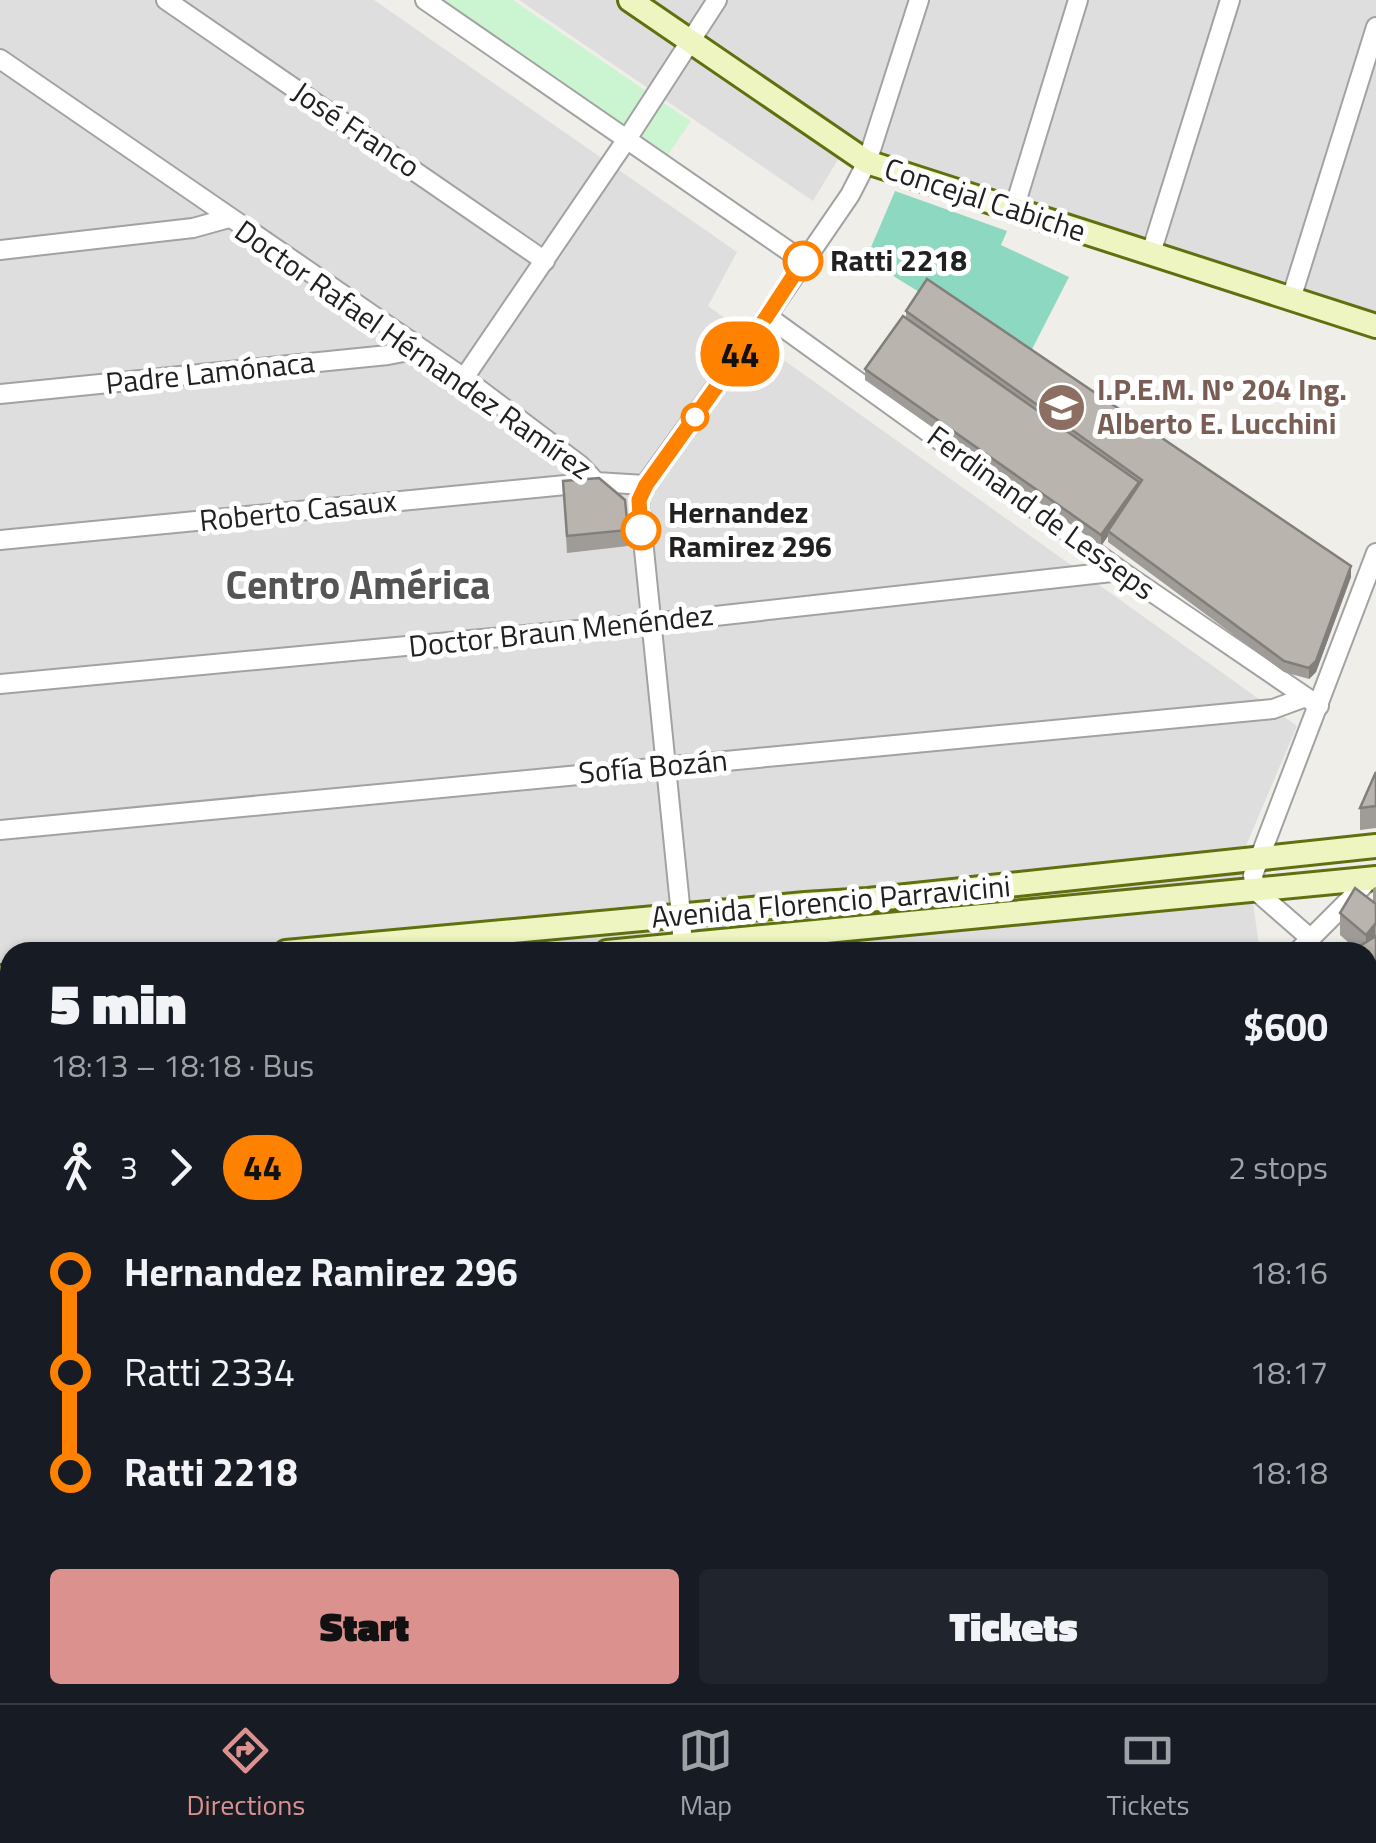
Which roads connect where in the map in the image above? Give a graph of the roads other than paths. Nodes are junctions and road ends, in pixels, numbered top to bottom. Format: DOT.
graph roads {
  1 [pos="166,0"];
  2 [pos="425,0"];
  3 [pos="630,0"];
  4 [pos="717,0"];
  5 [pos="919,0"];
  6 [pos="1078,0"];
  7 [pos="1230,0"];
  8 [pos="1376,27"];
  9 [pos="692,42"];
  10 [pos="0,59"];
  11 [pos="627,140"];
  12 [pos="866,162"];
  13 [pos="1014,209"];
  14 [pos="229,218"];
  15 [pos="0,250"];
  16 [pos="1150,254"];
  17 [pos="545,260"];
  18 [pos="803,261"];
  19 [pos="1291,298"];
  20 [pos="767,316"];
  21 [pos="1376,326"];
  22 [pos="419,348"];
  23 [pos="464,378"];
  24 [pos="0,394"];
  25 [pos="596,482"];
  26 [pos="646,485"];
  27 [pos="0,540"];
  28 [pos="1376,553"];
  29 [pos="1121,571"];
  30 [pos="652,623"];
  31 [pos="0,684"];
  32 [pos="1311,702"];
  33 [pos="665,766"];
  34 [pos="0,830"];
  35 [pos="1376,846"];
  36 [pos="1258,859"];
  37 [pos="1373,878"];
  38 [pos="1255,890"];
  39 [pos="681,915"];
  40 [pos="1310,938"];
  41 [pos="393,942"];
  42 [pos="682,942"];
  43 [pos="750,942"];
  44 [pos="1306,942"];
  1 -- 17 [label="street, José Franco"];
  2 -- 11 [label="street"];
  3 -- 9 [label="main road, Concejal Cabiche"];
  4 -- 9 [label="street"];
  5 -- 12 [label="street"];
  6 -- 13 [label="street"];
  7 -- 16 [label="street"];
  8 -- 19 [label="street"];
  9 -- 11 [label="street"];
  9 -- 12 [label="main road, Concejal Cabiche"];
  10 -- 14 [label="street, Doctor Rafael Hérnandez Ramírez"];
  11 -- 17 [label="street"];
  11 -- 18 [label="street"];
  12 -- 13 [label="main road, Concejal Cabiche"];
  12 -- 18 [label="street"];
  13 -- 16 [label="main road, Concejal Cabiche"];
  14 -- 15 [label="street"];
  14 -- 22 [label="street, Doctor Rafael Hérnandez Ramírez"];
  16 -- 19 [label="main road, Concejal Cabiche"];
  17 -- 23 [label="street"];
  18 -- 20 [label="street"];
  19 -- 21 [label="main road, Concejal Cabiche"];
  20 -- 26 [label="street"];
  20 -- 29 [label="street, Ferdinand de Lesseps"];
  22 -- 23 [label="street, Doctor Rafael Hérnandez Ramírez"];
  22 -- 24 [label="street, Padre Lamónaca"];
  23 -- 25 [label="street, Doctor Rafael Hérnandez Ramírez"];
  25 -- 26 [label="street, Doctor Rafael Hérnandez Ramírez"];
  25 -- 27 [label="street, Roberto Casaux"];
  26 -- 30 [label="street"];
  28 -- 32 [label="street"];
  29 -- 30 [label="street, Doctor Braun Menéndez"];
  29 -- 32 [label="street, Ferdinand de Lesseps"];
  30 -- 31 [label="street, Doctor Braun Menéndez"];
  30 -- 33 [label="street"];
  32 -- 33 [label="street, Sofía Bozán"];
  32 -- 36 [label="street"];
  33 -- 34 [label="street, Sofía Bozán"];
  33 -- 39 [label="street"];
  35 -- 36 [label="main road, Avenida Florencio Parravicini"];
  36 -- 38 [label="street"];
  36 -- 39 [label="main road, Avenida Florencio Parravicini"];
  37 -- 38 [label="main road, Avenida Florencio Parravicini"];
  37 -- 40 [label="street"];
  38 -- 40 [label="street"];
  38 -- 43 [label="main road, Avenida Florencio Parravicini"];
  39 -- 41 [label="main road, Avenida Florencio Parravicini"];
  39 -- 42 [label="street"];
  40 -- 44 [label="street"];
}
